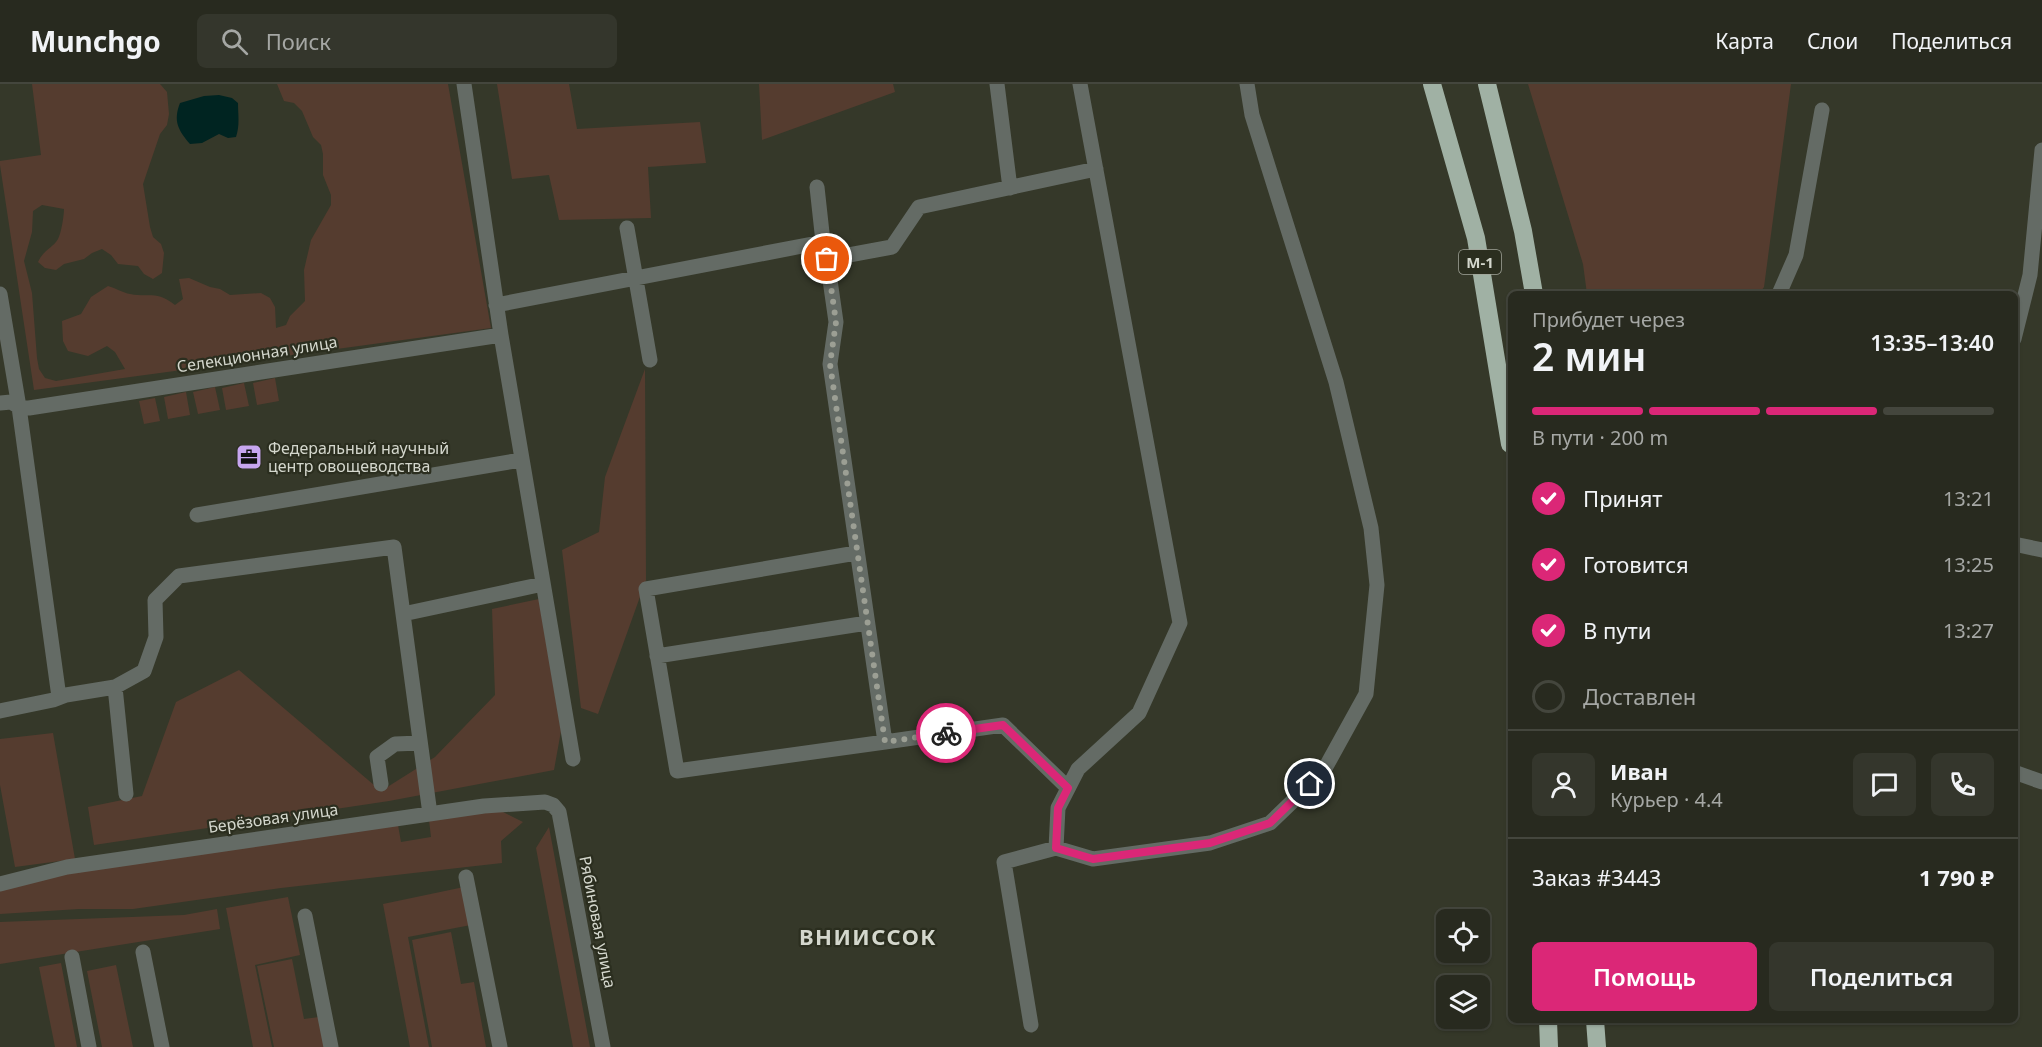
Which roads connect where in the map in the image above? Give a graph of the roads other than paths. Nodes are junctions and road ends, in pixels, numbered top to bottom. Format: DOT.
graph roads {
  1 [pos="464,84"];
  2 [pos="996,84"];
  3 [pos="1080,84"];
  4 [pos="1246,84"];
  5 [pos="1432,84"];
  6 [pos="1487,84"];
  7 [pos="1822,110"];
  8 [pos="2042,150"];
  9 [pos="1096,169"];
  10 [pos="817,187"];
  11 [pos="1010,188"];
  12 [pos="627,228"];
  13 [pos="823,242"];
  14 [pos="827,259"];
  15 [pos="635,279"];
  16 [pos="1533,291"];
  17 [pos="1780,291"];
  18 [pos="0,294"];
  19 [pos="496,305"];
  20 [pos="2018,323"];
  21 [pos="501,335"];
  22 [pos="650,360"];
  23 [pos="0,404"];
  24 [pos="19,407"];
  25 [pos="1508,432"];
  26 [pos="521,460"];
  27 [pos="198,515"];
  28 [pos="2018,545"];
  29 [pos="2042,550"];
  30 [pos="856,553"];
  31 [pos="543,584"];
  32 [pos="403,614"];
  33 [pos="867,623"];
  34 [pos="657,656"];
  35 [pos="115,687"];
  36 [pos="59,697"];
  37 [pos="0,711"];
  38 [pos="885,742"];
  39 [pos="420,743"];
  40 [pos="573,759"];
  41 [pos="2018,773"];
  42 [pos="2042,782"];
  43 [pos="381,783"];
  44 [pos="1068,788"];
  45 [pos="126,794"];
  46 [pos="553,805"];
  47 [pos="430,814"];
  48 [pos="1056,848"];
  49 [pos="466,877"];
  50 [pos="0,884"];
  51 [pos="305,916"];
  52 [pos="143,952"];
  53 [pos="72,957"];
  54 [pos="1548,1023"];
  55 [pos="1595,1023"];
  56 [pos="1031,1025"];
  57 [pos="89,1047"];
  58 [pos="162,1047"];
  59 [pos="331,1047"];
  60 [pos="500,1047"];
  61 [pos="603,1047"];
  62 [pos="1549,1047"];
  63 [pos="1597,1047"];
  1 -- 19 [label="street"];
  2 -- 11 [label="street"];
  3 -- 9 [label="street"];
  4 -- 48 [label="street"];
  5 -- 25 [label="highway, М-1"];
  6 -- 16 [label="highway"];
  7 -- 17 [label="street"];
  8 -- 20 [label="street"];
  9 -- 11 [label="street"];
  9 -- 44 [label="street"];
  10 -- 13 [label="street"];
  11 -- 14 [label="street"];
  12 -- 15 [label="street"];
  13 -- 14 [label="street"];
  13 -- 15 [label="street"];
  14 -- 30 [label="street"];
  15 -- 19 [label="street"];
  15 -- 22 [label="street"];
  18 -- 24 [label="street"];
  19 -- 21 [label="street"];
  21 -- 24 [label="street, Селекционная улица"];
  21 -- 26 [label="street"];
  23 -- 24 [label="street, Селекционная улица"];
  24 -- 36 [label="street"];
  26 -- 27 [label="street"];
  26 -- 31 [label="street"];
  28 -- 29 [label="street"];
  30 -- 33 [label="street"];
  30 -- 34 [label="street"];
  31 -- 32 [label="street"];
  31 -- 40 [label="street"];
  32 -- 35 [label="street"];
  32 -- 39 [label="street"];
  33 -- 34 [label="street"];
  33 -- 38 [label="street"];
  34 -- 38 [label="street"];
  35 -- 36 [label="street"];
  35 -- 45 [label="street"];
  36 -- 37 [label="street"];
  38 -- 44 [label="street"];
  39 -- 43 [label="street"];
  39 -- 47 [label="street"];
  41 -- 42 [label="street"];
  44 -- 48 [label="street"];
  46 -- 47 [label="street, Берёзовая улица"];
  46 -- 61 [label="street, Рябиновая улица"];
  47 -- 50 [label="street, Берёзовая улица"];
  48 -- 56 [label="street"];
  49 -- 60 [label="street"];
  51 -- 59 [label="street"];
  52 -- 58 [label="street"];
  53 -- 57 [label="street"];
  54 -- 62 [label="highway"];
  55 -- 63 [label="highway"];
}
